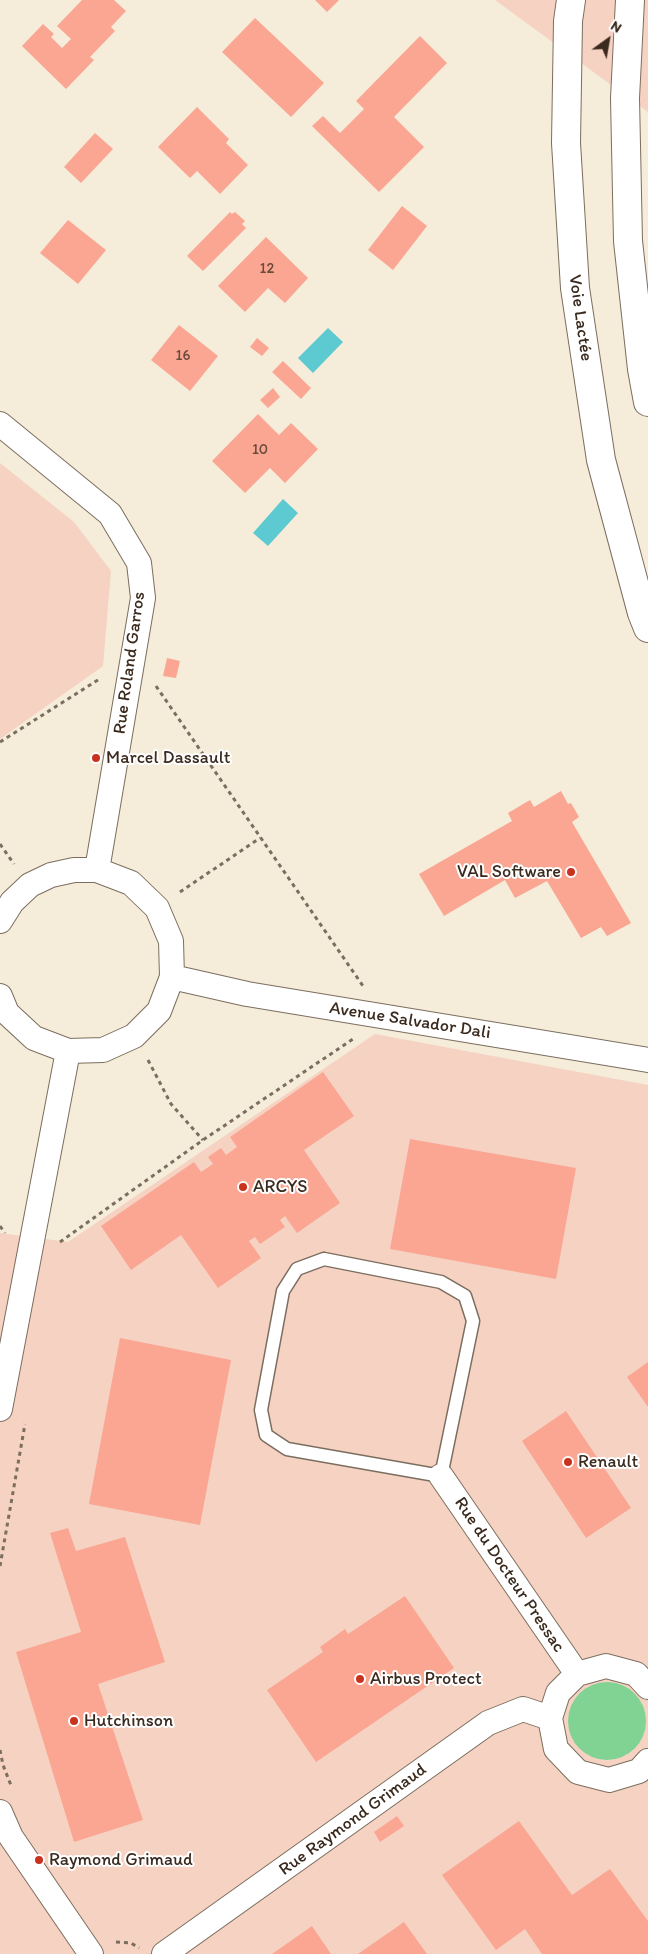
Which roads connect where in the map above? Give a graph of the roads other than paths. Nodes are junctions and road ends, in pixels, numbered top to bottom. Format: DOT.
graph roads {
  1 [pos="570,0"];
  2 [pos="630,0"];
  3 [pos="648,402"];
  4 [pos="0,424"];
  5 [pos="648,628"];
  6 [pos="97,870"];
  7 [pos="0,921"];
  8 [pos="172,977"];
  9 [pos="0,996"];
  10 [pos="68,1051"];
  11 [pos="648,1060"];
  12 [pos="0,1409"];
  13 [pos="441,1476"];
  14 [pos="577,1674"];
  15 [pos="648,1687"];
  16 [pos="550,1718"];
  17 [pos="645,1771"];
  18 [pos="0,1812"];
  19 [pos="91,1954"];
  20 [pos="164,1954"];
  1 -- 5 [label="highway, Voie Lactée"];
  2 -- 3 [label="highway"];
  4 -- 6 [label="street, Rue Roland Garros"];
  6 -- 7 [label="street"];
  6 -- 8 [label="street"];
  8 -- 10 [label="street"];
  8 -- 11 [label="street, Avenue Salvador Dali"];
  9 -- 10 [label="street"];
  10 -- 12 [label="street"];
  13 -- 13 [label="lane"];
  13 -- 14 [label="street, Rue du Docteur Pressac"];
  14 -- 15 [label="street"];
  14 -- 16 [label="street"];
  16 -- 17 [label="street"];
  16 -- 20 [label="street, Rue Raymond Grimaud"];
  18 -- 19 [label="street"];
}
